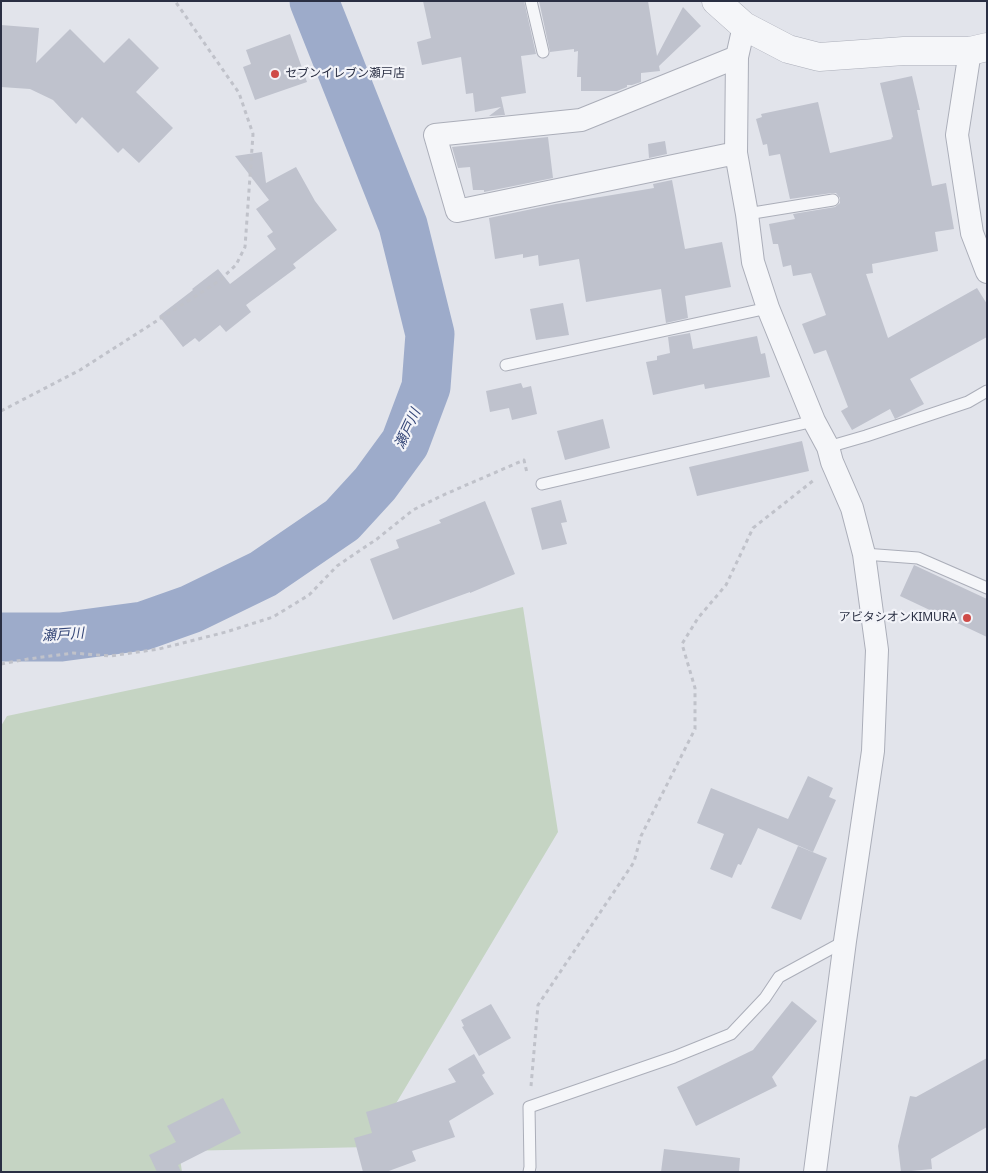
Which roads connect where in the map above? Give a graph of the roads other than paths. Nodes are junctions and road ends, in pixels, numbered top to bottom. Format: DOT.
graph roads {
  1 [pos="531,1"];
  2 [pos="716,1"];
  3 [pos="744,26"];
  4 [pos="978,49"];
  5 [pos="543,52"];
  6 [pos="737,58"];
  7 [pos="736,153"];
  8 [pos="833,200"];
  9 [pos="747,214"];
  10 [pos="987,272"];
  11 [pos="768,308"];
  12 [pos="506,365"];
  13 [pos="987,391"];
  14 [pos="814,420"];
  15 [pos="830,454"];
  16 [pos="542,484"];
  17 [pos="864,554"];
  18 [pos="987,588"];
  19 [pos="845,941"];
  20 [pos="529,1172"];
  21 [pos="815,1172"];
  1 -- 5 [label="lane"];
  2 -- 3 [label="street"];
  3 -- 4 [label="street"];
  3 -- 6 [label="street"];
  4 -- 10 [label="street"];
  6 -- 7 [label="street"];
  6 -- 7 [label="street"];
  7 -- 9 [label="street"];
  8 -- 9 [label="lane"];
  9 -- 11 [label="street"];
  11 -- 12 [label="lane"];
  11 -- 14 [label="street"];
  13 -- 15 [label="lane"];
  14 -- 15 [label="street"];
  14 -- 16 [label="lane"];
  15 -- 17 [label="street"];
  17 -- 18 [label="lane"];
  17 -- 19 [label="street"];
  19 -- 20 [label="lane"];
  19 -- 21 [label="street"];
}
